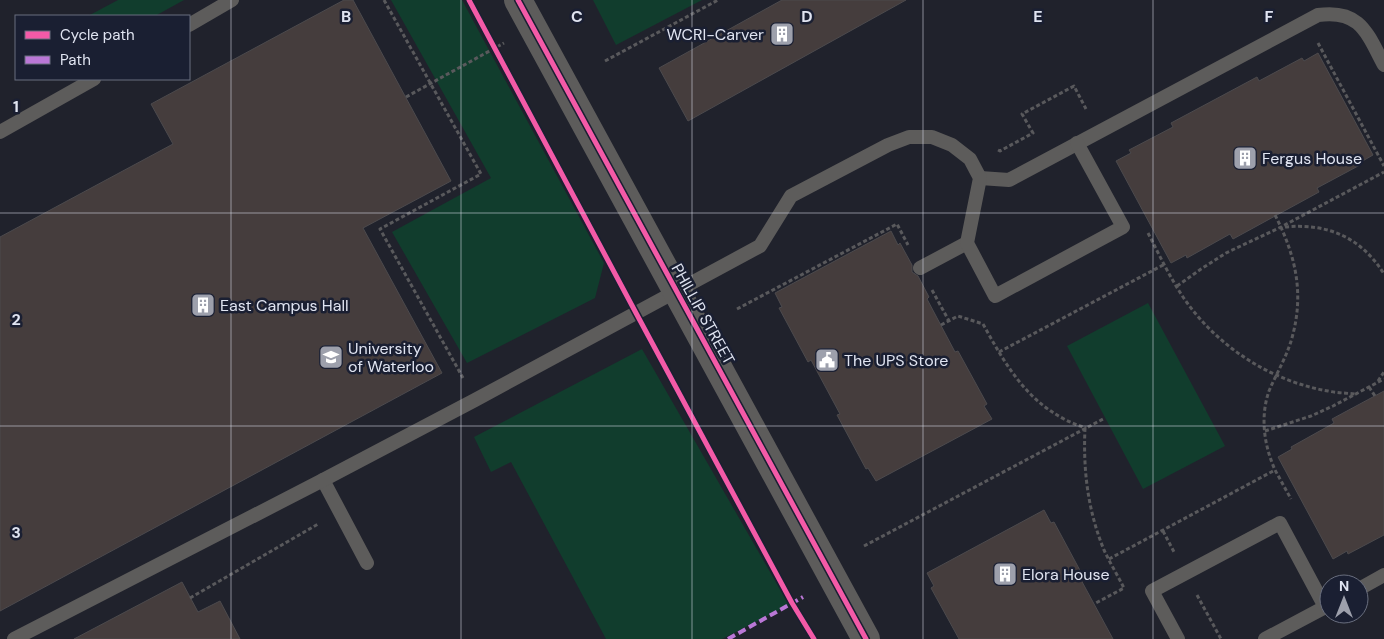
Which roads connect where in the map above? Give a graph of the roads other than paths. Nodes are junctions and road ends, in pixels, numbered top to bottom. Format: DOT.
graph roads {
  1 [pos="232,0"];
  2 [pos="518,0"];
  3 [pos="190,24"];
  4 [pos="1384,64"];
  5 [pos="92,80"];
  6 [pos="0,132"];
  7 [pos="1078,143"];
  8 [pos="980,178"];
  9 [pos="967,243"];
  10 [pos="920,268"];
  11 [pos="676,291"];
  12 [pos="323,480"];
  13 [pos="367,563"];
  14 [pos="1384,575"];
  15 [pos="1369,583"];
  16 [pos="1319,592"];
  17 [pos="1319,610"];
  18 [pos="14,639"];
  19 [pos="866,639"];
  20 [pos="1178,639"];
  21 [pos="1265,639"];
  1 -- 3 [label="lane"];
  2 -- 11 [label="street, PHILLIP STREET"];
  4 -- 7 [label="lane"];
  5 -- 6 [label="lane"];
  7 -- 8 [label="lane"];
  7 -- 9 [label="lane"];
  8 -- 9 [label="lane"];
  8 -- 11 [label="lane"];
  9 -- 10 [label="lane"];
  11 -- 12 [label="lane"];
  11 -- 19 [label="street, PHILLIP STREET"];
  12 -- 13 [label="lane"];
  12 -- 18 [label="lane"];
  14 -- 15 [label="lane"];
  16 -- 20 [label="lane"];
  17 -- 21 [label="lane"];
}
